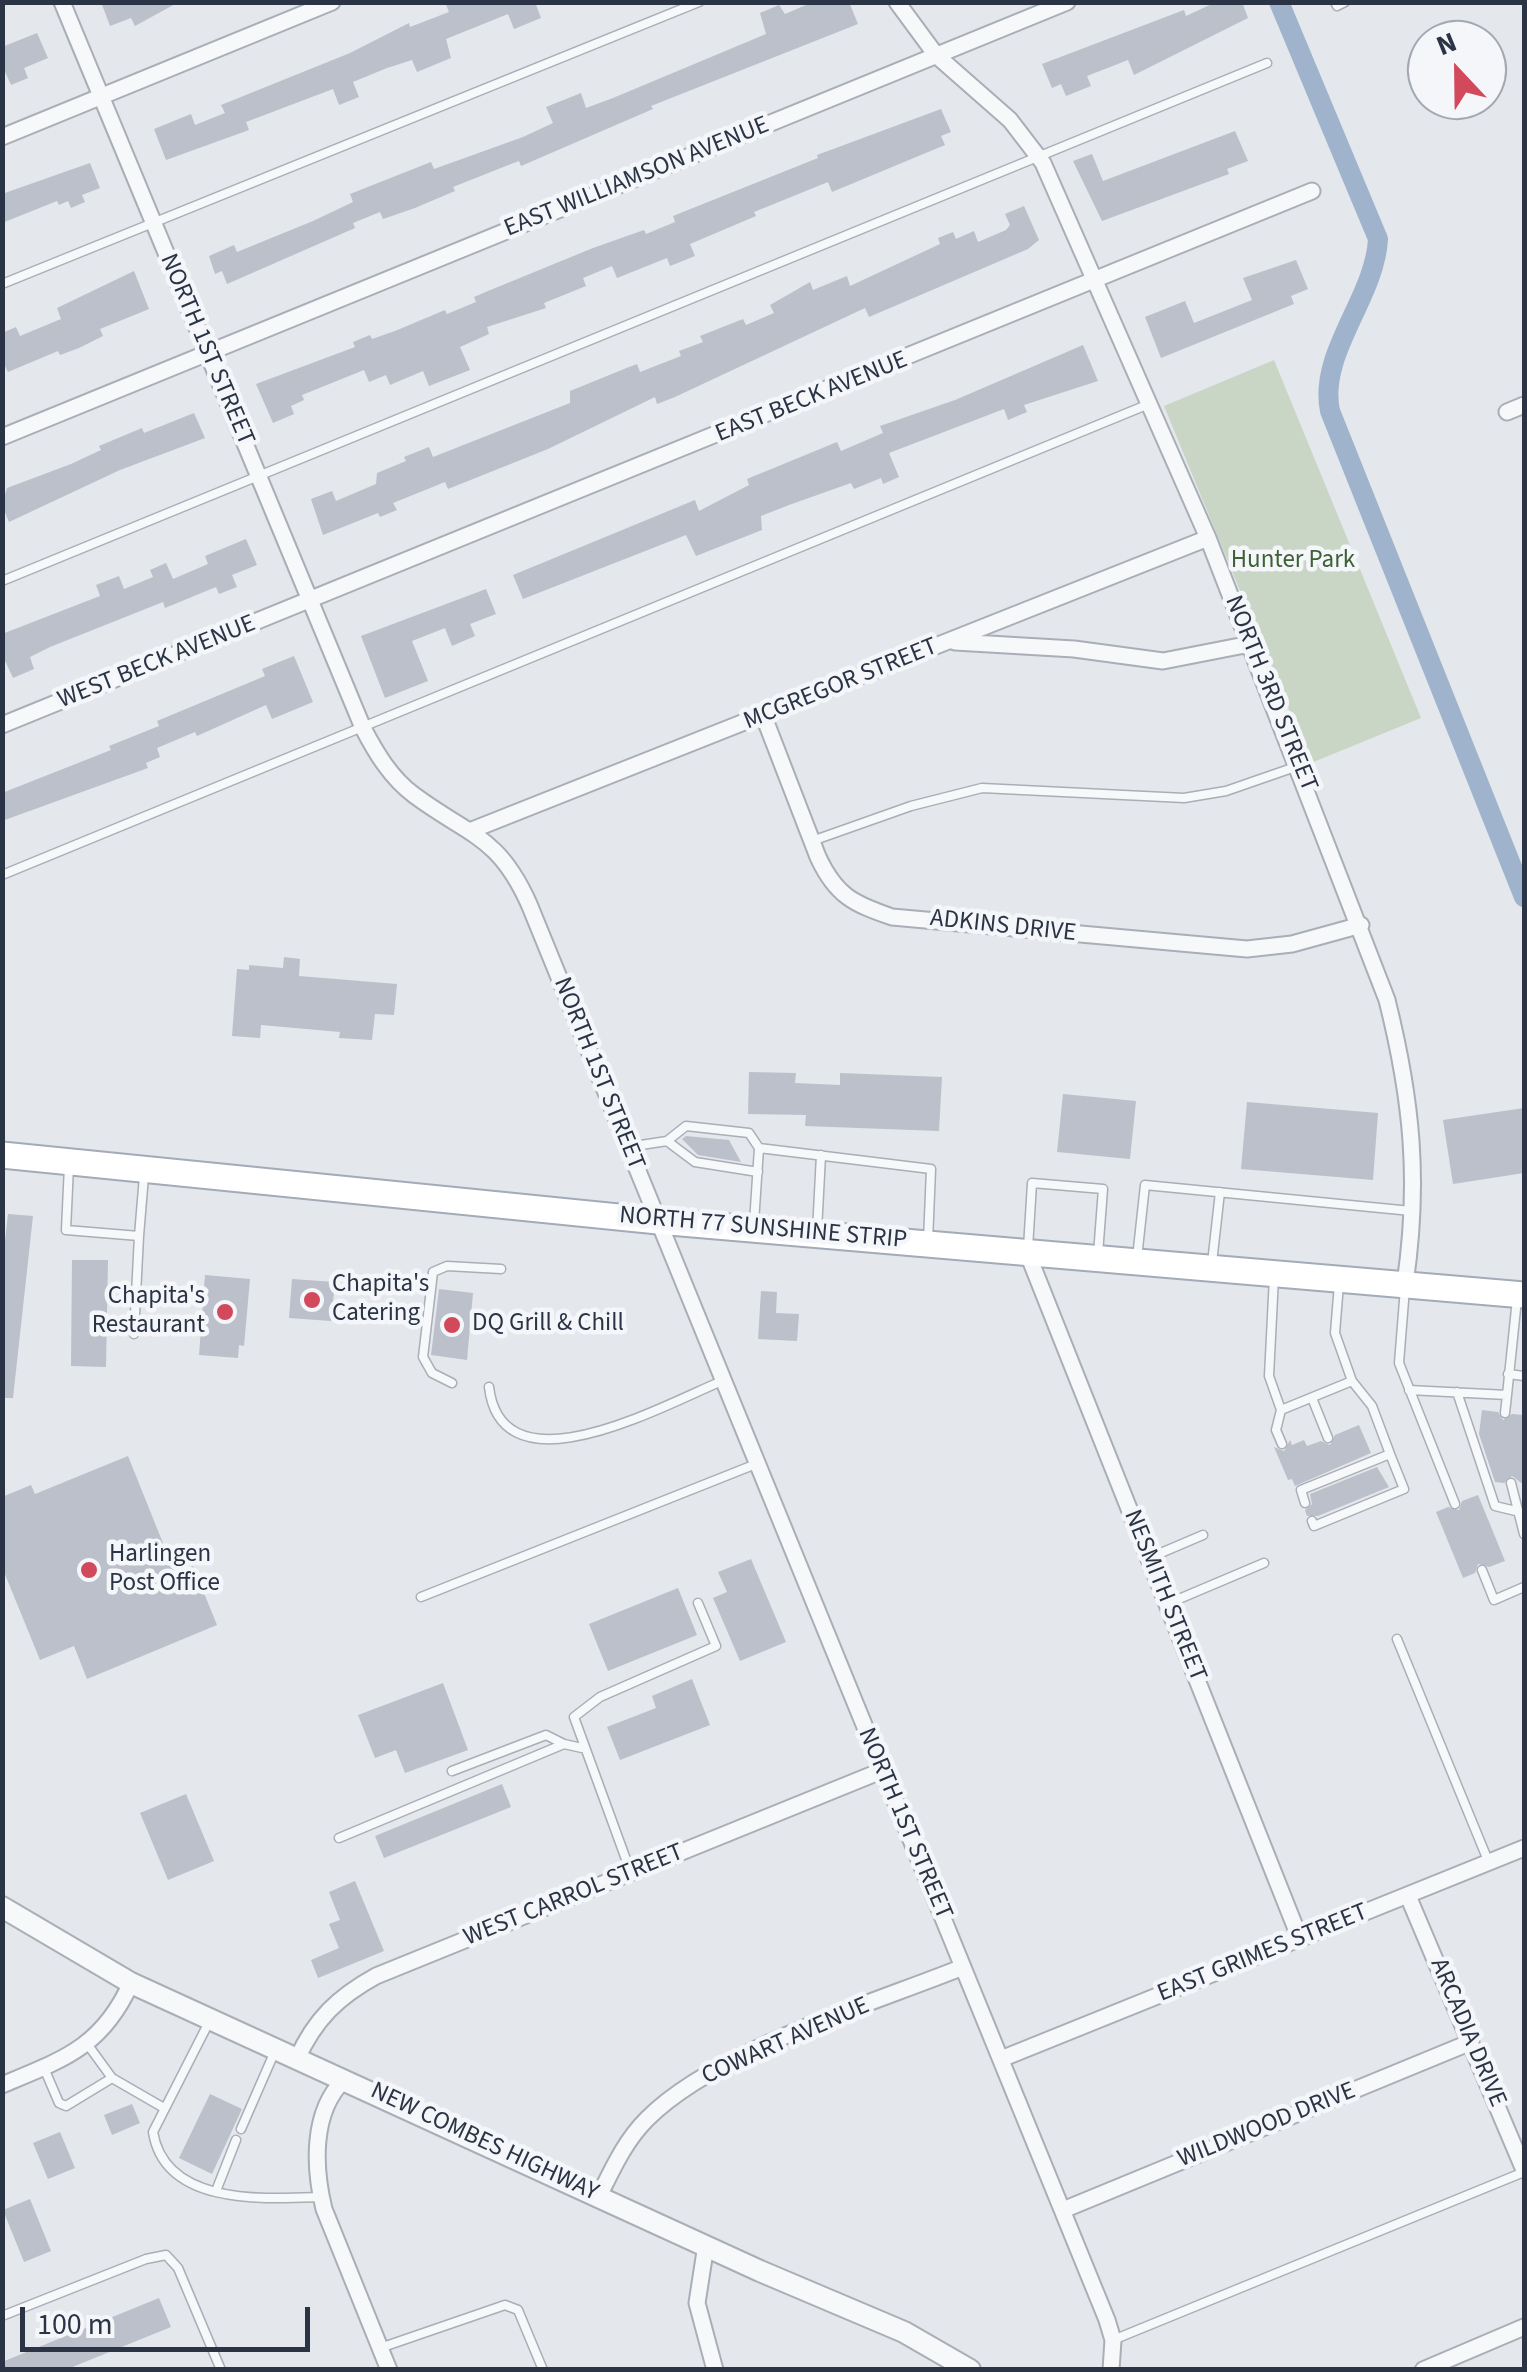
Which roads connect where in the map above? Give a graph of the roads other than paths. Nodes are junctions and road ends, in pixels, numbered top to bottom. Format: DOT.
graph roads {
  1 [pos="62,2"];
  2 [pos="332,2"];
  3 [pos="699,2"];
  4 [pos="897,2"];
  5 [pos="1066,2"];
  6 [pos="1335,2"];
  7 [pos="1345,2"];
  8 [pos="936,56"];
  9 [pos="1267,64"];
  10 [pos="100,96"];
  11 [pos="2,137"];
  12 [pos="1038,157"];
  13 [pos="1312,192"];
  14 [pos="153,222"];
  15 [pos="1096,283"];
  16 [pos="2,284"];
  17 [pos="207,353"];
  18 [pos="1149,404"];
  19 [pos="1524,405"];
  20 [pos="1508,412"];
  21 [pos="2,437"];
  22 [pos="258,476"];
  23 [pos="1208,538"];
  24 [pos="2,581"];
  25 [pos="311,601"];
  26 [pos="951,642"];
  27 [pos="1250,644"];
  28 [pos="764,717"];
  29 [pos="2,725"];
  30 [pos="362,728"];
  31 [pos="1298,766"];
  32 [pos="472,830"];
  33 [pos="812,841"];
  34 [pos="2,875"];
  35 [pos="1360,925"];
  36 [pos="667,1141"];
  37 [pos="628,1147"];
  38 [pos="759,1148"];
  39 [pos="2,1155"];
  40 [pos="822,1155"];
  41 [pos="70,1162"];
  42 [pos="144,1168"];
  43 [pos="758,1172"];
  44 [pos="1220,1192"];
  45 [pos="1416,1212"];
  46 [pos="658,1220"];
  47 [pos="754,1229"];
  48 [pos="817,1234"];
  49 [pos="138,1236"];
  50 [pos="928,1244"];
  51 [pos="1028,1252"];
  52 [pos="1097,1258"];
  53 [pos="1137,1262"];
  54 [pos="1212,1268"];
  55 [pos="501,1269"];
  56 [pos="1274,1273"];
  57 [pos="1340,1279"];
  58 [pos="1405,1284"];
  59 [pos="1521,1295"];
  60 [pos="134,1334"];
  61 [pos="1508,1374"];
  62 [pos="1524,1376"];
  63 [pos="723,1380"];
  64 [pos="1352,1381"];
  65 [pos="452,1384"];
  66 [pos="488,1387"];
  67 [pos="1408,1390"];
  68 [pos="1457,1392"];
  69 [pos="1506,1396"];
  70 [pos="1312,1398"];
  71 [pos="1281,1410"];
  72 [pos="1505,1413"];
  73 [pos="1328,1438"];
  74 [pos="1282,1444"];
  75 [pos="1390,1454"];
  76 [pos="1337,1460"];
  77 [pos="757,1464"];
  78 [pos="1358,1467"];
  79 [pos="1340,1475"];
  80 [pos="1296,1477"];
  81 [pos="1364,1480"];
  82 [pos="1511,1483"];
  83 [pos="1316,1484"];
  84 [pos="1341,1488"];
  85 [pos="1301,1490"];
  86 [pos="1321,1497"];
  87 [pos="1305,1504"];
  88 [pos="1454,1504"];
  89 [pos="1520,1513"];
  90 [pos="1312,1521"];
  91 [pos="1524,1534"];
  92 [pos="1203,1535"];
  93 [pos="1149,1558"];
  94 [pos="1264,1564"];
  95 [pos="1482,1570"];
  96 [pos="1524,1587"];
  97 [pos="422,1597"];
  98 [pos="698,1603"];
  99 [pos="1167,1604"];
  100 [pos="1397,1639"];
  101 [pos="564,1744"];
  102 [pos="582,1748"];
  103 [pos="452,1771"];
  104 [pos="882,1771"];
  105 [pos="339,1838"];
  106 [pos="1524,1848"];
  107 [pos="1490,1863"];
  108 [pos="631,1873"];
  109 [pos="1408,1896"];
  110 [pos="2,1907"];
  111 [pos="1300,1939"];
  112 [pos="963,1966"];
  113 [pos="131,1983"];
  114 [pos="210,2019"];
  115 [pos="1472,2042"];
  116 [pos="88,2045"];
  117 [pos="276,2049"];
  118 [pos="298,2059"];
  119 [pos="1001,2059"];
  120 [pos="44,2068"];
  121 [pos="112,2078"];
  122 [pos="344,2080"];
  123 [pos="2,2085"];
  124 [pos="164,2108"];
  125 [pos="240,2129"];
  126 [pos="236,2140"];
  127 [pos="1524,2171"];
  128 [pos="216,2191"];
  129 [pos="599,2196"];
  130 [pos="321,2197"];
  131 [pos="1063,2210"];
  132 [pos="706,2246"];
  133 [pos="2,2316"];
  134 [pos="1524,2327"];
  135 [pos="1112,2340"];
  136 [pos="380,2348"];
  137 [pos="221,2370"];
  138 [pos="389,2370"];
  139 [pos="543,2370"];
  140 [pos="715,2370"];
  141 [pos="970,2370"];
  142 [pos="1112,2370"];
  143 [pos="1423,2370"];
  1 -- 10 [label="street, NORTH 1ST STREET"];
  2 -- 10 [label="street"];
  3 -- 14 [label="lane"];
  4 -- 8 [label="street, NORTH 3RD STREET"];
  5 -- 8 [label="street, EAST WILLIAMSON AVENUE"];
  6 -- 7 [label="lane"];
  8 -- 12 [label="street, NORTH 3RD STREET"];
  8 -- 17 [label="street, EAST WILLIAMSON AVENUE"];
  9 -- 12 [label="lane"];
  10 -- 11 [label="street"];
  10 -- 14 [label="street, NORTH 1ST STREET"];
  12 -- 15 [label="street, NORTH 3RD STREET"];
  12 -- 22 [label="lane"];
  13 -- 15 [label="street, EAST BECK AVENUE"];
  14 -- 16 [label="lane"];
  14 -- 17 [label="street, NORTH 1ST STREET"];
  15 -- 18 [label="street, NORTH 3RD STREET"];
  15 -- 25 [label="street, EAST BECK AVENUE"];
  17 -- 21 [label="street, EAST WILLIAMSON AVENUE"];
  17 -- 22 [label="street, NORTH 1ST STREET"];
  18 -- 23 [label="street, NORTH 3RD STREET"];
  18 -- 30 [label="lane"];
  19 -- 20 [label="street"];
  22 -- 24 [label="lane"];
  22 -- 25 [label="street, NORTH 1ST STREET"];
  23 -- 26 [label="street, MCGREGOR STREET"];
  23 -- 27 [label="street, NORTH 3RD STREET"];
  25 -- 29 [label="street, WEST BECK AVENUE"];
  25 -- 30 [label="street, NORTH 1ST STREET"];
  26 -- 27 [label="street"];
  26 -- 28 [label="street, MCGREGOR STREET"];
  27 -- 31 [label="street, NORTH 3RD STREET"];
  28 -- 32 [label="street, MCGREGOR STREET"];
  28 -- 33 [label="street, ADKINS DRIVE"];
  30 -- 32 [label="street, NORTH 1ST STREET"];
  30 -- 34 [label="lane"];
  31 -- 33 [label="lane"];
  31 -- 35 [label="street, NORTH 3RD STREET"];
  32 -- 37 [label="street, NORTH 1ST STREET"];
  33 -- 35 [label="street, ADKINS DRIVE"];
  35 -- 45 [label="street, NORTH 3RD STREET"];
  36 -- 37 [label="lane"];
  36 -- 38 [label="lane"];
  36 -- 43 [label="lane"];
  37 -- 46 [label="street, NORTH 1ST STREET"];
  38 -- 40 [label="lane"];
  38 -- 43 [label="lane"];
  39 -- 41 [label="main road, NORTH 77 SUNSHINE STRIP"];
  40 -- 48 [label="lane"];
  40 -- 50 [label="lane"];
  41 -- 42 [label="main road, NORTH 77 SUNSHINE STRIP"];
  41 -- 49 [label="lane"];
  42 -- 46 [label="main road, NORTH 77 SUNSHINE STRIP"];
  42 -- 49 [label="lane"];
  43 -- 47 [label="lane"];
  44 -- 45 [label="lane"];
  44 -- 53 [label="lane"];
  44 -- 54 [label="lane"];
  45 -- 58 [label="street, NORTH 3RD STREET"];
  46 -- 47 [label="main road, NORTH 77 SUNSHINE STRIP"];
  46 -- 63 [label="street, NORTH 1ST STREET"];
  47 -- 48 [label="main road, NORTH 77 SUNSHINE STRIP"];
  48 -- 50 [label="main road, NORTH 77 SUNSHINE STRIP"];
  49 -- 60 [label="lane"];
  50 -- 51 [label="main road, NORTH 77 SUNSHINE STRIP"];
  51 -- 52 [label="main road, NORTH 77 SUNSHINE STRIP"];
  51 -- 52 [label="lane"];
  51 -- 93 [label="street, NESMITH STREET"];
  52 -- 53 [label="main road, NORTH 77 SUNSHINE STRIP"];
  53 -- 54 [label="main road, NORTH 77 SUNSHINE STRIP"];
  54 -- 56 [label="main road, NORTH 77 SUNSHINE STRIP"];
  55 -- 65 [label="lane"];
  56 -- 57 [label="main road, NORTH 77 SUNSHINE STRIP"];
  56 -- 71 [label="lane"];
  57 -- 58 [label="main road, NORTH 77 SUNSHINE STRIP"];
  57 -- 64 [label="lane"];
  58 -- 59 [label="main road, NORTH 77 SUNSHINE STRIP"];
  58 -- 67 [label="lane"];
  59 -- 61 [label="lane"];
  61 -- 62 [label="lane"];
  61 -- 69 [label="lane"];
  63 -- 66 [label="lane"];
  63 -- 77 [label="street, NORTH 1ST STREET"];
  64 -- 70 [label="lane"];
  64 -- 75 [label="lane"];
  67 -- 68 [label="lane"];
  67 -- 88 [label="lane"];
  68 -- 69 [label="lane"];
  68 -- 89 [label="lane"];
  69 -- 72 [label="lane"];
  70 -- 71 [label="lane"];
  70 -- 73 [label="lane"];
  71 -- 74 [label="lane"];
  75 -- 78 [label="lane"];
  75 -- 90 [label="lane"];
  76 -- 79 [label="lane"];
  77 -- 97 [label="lane"];
  77 -- 104 [label="street, NORTH 1ST STREET"];
  78 -- 79 [label="lane"];
  78 -- 81 [label="lane"];
  79 -- 83 [label="lane"];
  79 -- 84 [label="lane"];
  80 -- 85 [label="lane"];
  82 -- 89 [label="lane"];
  83 -- 85 [label="lane"];
  83 -- 86 [label="lane"];
  85 -- 87 [label="lane"];
  89 -- 91 [label="lane"];
  92 -- 93 [label="lane"];
  93 -- 99 [label="street, NESMITH STREET"];
  94 -- 99 [label="lane"];
  95 -- 96 [label="lane"];
  98 -- 102 [label="lane"];
  99 -- 111 [label="street, NESMITH STREET"];
  100 -- 107 [label="lane"];
  101 -- 102 [label="lane"];
  101 -- 103 [label="lane"];
  101 -- 105 [label="lane"];
  102 -- 108 [label="lane"];
  104 -- 108 [label="street, WEST CARROL STREET"];
  104 -- 112 [label="street, NORTH 1ST STREET"];
  106 -- 107 [label="street, EAST GRIMES STREET"];
  107 -- 109 [label="street, EAST GRIMES STREET"];
  108 -- 118 [label="street, WEST CARROL STREET"];
  109 -- 111 [label="street, EAST GRIMES STREET"];
  109 -- 115 [label="street, ARCADIA DRIVE"];
  110 -- 113 [label="street, NEW COMBES HIGHWAY"];
  111 -- 119 [label="street, EAST GRIMES STREET"];
  112 -- 119 [label="street, NORTH 1ST STREET"];
  112 -- 129 [label="street, COWART AVENUE"];
  113 -- 114 [label="street, NEW COMBES HIGHWAY"];
  113 -- 116 [label="street"];
  114 -- 117 [label="street, NEW COMBES HIGHWAY"];
  114 -- 124 [label="lane"];
  115 -- 127 [label="street, ARCADIA DRIVE"];
  115 -- 131 [label="street, WILDWOOD DRIVE"];
  116 -- 120 [label="street"];
  116 -- 121 [label="lane"];
  117 -- 118 [label="street, NEW COMBES HIGHWAY"];
  117 -- 125 [label="lane"];
  118 -- 122 [label="street, NEW COMBES HIGHWAY"];
  119 -- 131 [label="street, NORTH 1ST STREET"];
  120 -- 121 [label="lane"];
  120 -- 123 [label="street"];
  121 -- 124 [label="lane"];
  122 -- 129 [label="street, NEW COMBES HIGHWAY"];
  122 -- 130 [label="street"];
  124 -- 128 [label="lane"];
  126 -- 128 [label="lane"];
  127 -- 135 [label="lane"];
  128 -- 130 [label="lane"];
  129 -- 132 [label="street, NEW COMBES HIGHWAY"];
  130 -- 136 [label="street"];
  131 -- 135 [label="street, NORTH 1ST STREET"];
  132 -- 140 [label="street"];
  132 -- 141 [label="street, NEW COMBES HIGHWAY"];
  133 -- 137 [label="lane"];
  134 -- 143 [label="street"];
  135 -- 142 [label="street, NORTH 1ST STREET"];
  136 -- 138 [label="street"];
  136 -- 139 [label="lane"];
}
